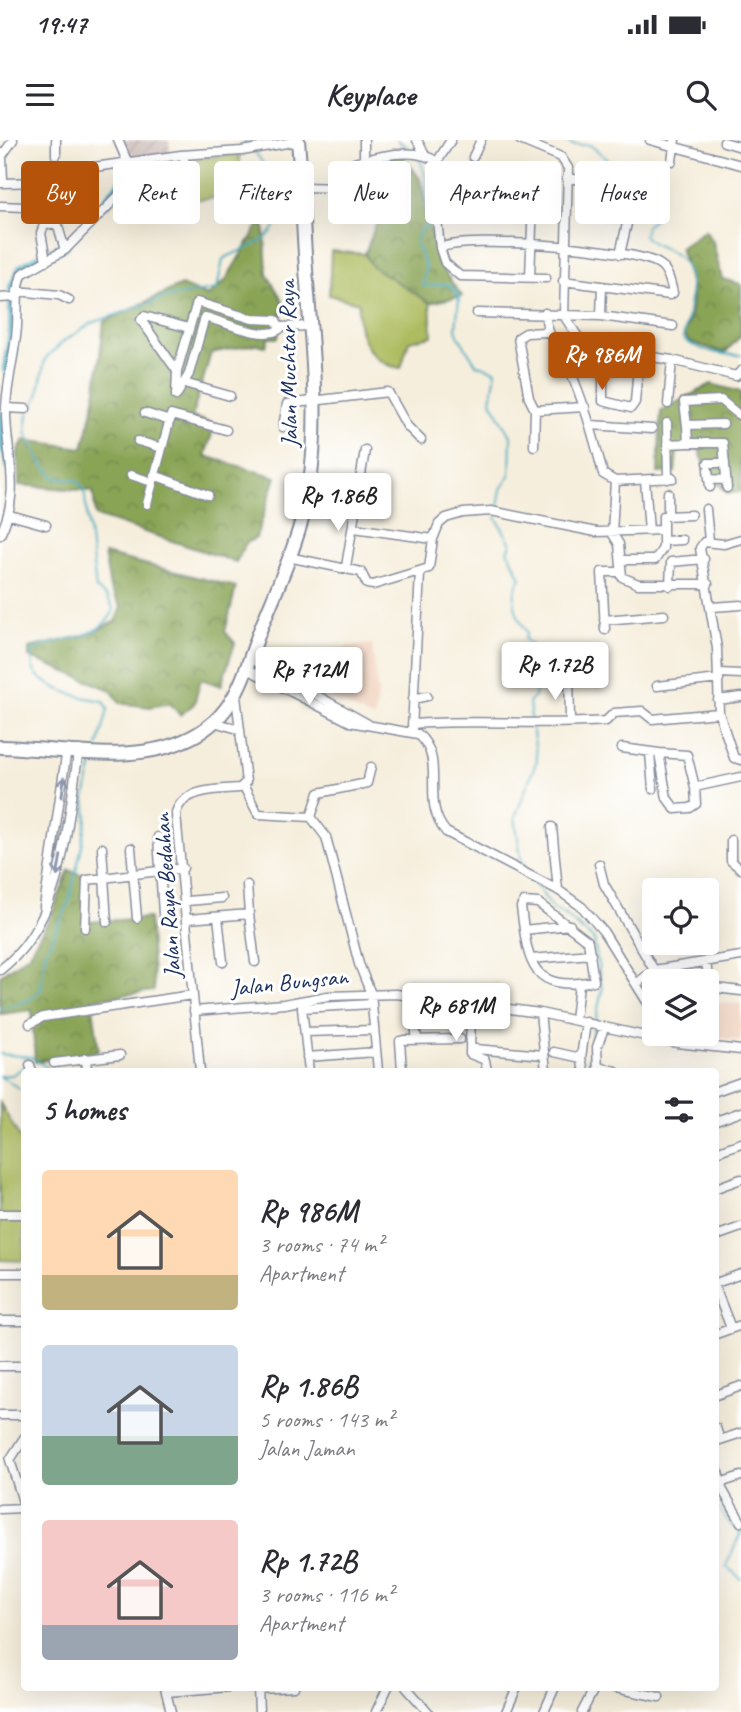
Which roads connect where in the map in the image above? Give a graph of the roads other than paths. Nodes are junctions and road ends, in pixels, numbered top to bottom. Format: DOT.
graph roads {
  1 [pos="13,140"];
  2 [pos="56,140"];
  3 [pos="118,140"];
  4 [pos="298,140"];
  5 [pos="364,140"];
  6 [pos="417,140"];
  7 [pos="451,140"];
  8 [pos="481,140"];
  9 [pos="520,140"];
  10 [pos="650,140"];
  11 [pos="724,142"];
  12 [pos="674,144"];
  13 [pos="741,147"];
  14 [pos="422,154"];
  15 [pos="56,155"];
  16 [pos="184,155"];
  17 [pos="473,157"];
  18 [pos="365,160"];
  19 [pos="124,161"];
  20 [pos="140,161"];
  21 [pos="184,161"];
  22 [pos="300,161"];
  23 [pos="435,161"];
  24 [pos="438,161"];
  25 [pos="672,161"];
  26 [pos="741,165"];
  27 [pos="567,178"];
  28 [pos="575,179"];
  29 [pos="2,182"];
  30 [pos="21,182"];
  31 [pos="314,187"];
  32 [pos="113,201"];
  33 [pos="0,206"];
  34 [pos="21,207"];
  35 [pos="304,224"];
  36 [pos="438,224"];
  37 [pos="532,224"];
  38 [pos="627,224"];
  39 [pos="531,244"];
  40 [pos="64,248"];
  41 [pos="440,248"];
  42 [pos="565,248"];
  43 [pos="620,254"];
  44 [pos="46,256"];
  45 [pos="530,276"];
  46 [pos="546,278"];
  47 [pos="563,281"];
  48 [pos="602,286"];
  49 [pos="11,296"];
  50 [pos="69,300"];
  51 [pos="477,313"];
  52 [pos="545,313"];
  53 [pos="564,316"];
  54 [pos="601,316"];
  55 [pos="311,326"];
  56 [pos="673,326"];
  57 [pos="280,327"];
  58 [pos="189,328"];
  59 [pos="546,332"];
  60 [pos="585,347"];
  61 [pos="606,351"];
  62 [pos="639,355"];
  63 [pos="672,360"];
  64 [pos="177,371"];
  65 [pos="6,372"];
  66 [pos="739,375"];
  67 [pos="603,377"];
  68 [pos="184,383"];
  69 [pos="176,396"];
  70 [pos="230,396"];
  71 [pos="313,402"];
  72 [pos="668,404"];
  73 [pos="585,407"];
  74 [pos="6,408"];
  75 [pos="26,409"];
  76 [pos="535,410"];
  77 [pos="145,413"];
  78 [pos="739,415"];
  79 [pos="170,418"];
  80 [pos="667,423"];
  81 [pos="723,424"];
  82 [pos="591,425"];
  83 [pos="687,426"];
  84 [pos="283,427"];
  85 [pos="652,429"];
  86 [pos="226,430"];
  87 [pos="5,438"];
  88 [pos="421,440"];
  89 [pos="138,441"];
  90 [pos="688,443"];
  91 [pos="667,444"];
  92 [pos="534,446"];
  93 [pos="162,449"];
  94 [pos="365,450"];
  95 [pos="708,463"];
  96 [pos="725,463"];
  97 [pos="131,475"];
  98 [pos="153,479"];
  99 [pos="645,480"];
  100 [pos="615,481"];
  101 [pos="710,487"];
  102 [pos="308,492"];
  103 [pos="668,493"];
  104 [pos="208,495"];
  105 [pos="354,502"];
  106 [pos="147,504"];
  107 [pos="706,509"];
  108 [pos="691,514"];
  109 [pos="10,515"];
  110 [pos="668,516"];
  111 [pos="46,525"];
  112 [pos="354,528"];
  113 [pos="660,530"];
  114 [pos="649,531"];
  115 [pos="612,533"];
  116 [pos="0,535"];
  117 [pos="433,539"];
  118 [pos="741,539"];
  119 [pos="682,540"];
  120 [pos="663,541"];
  121 [pos="709,541"];
  122 [pos="288,557"];
  123 [pos="704,559"];
  124 [pos="621,560"];
  125 [pos="346,567"];
  126 [pos="621,572"];
  127 [pos="420,573"];
  128 [pos="708,584"];
  129 [pos="670,586"];
  130 [pos="741,605"];
  131 [pos="712,607"];
  132 [pos="664,615"];
  133 [pos="248,664"];
  134 [pos="549,673"];
  135 [pos="741,674"];
  136 [pos="719,676"];
  137 [pos="300,685"];
  138 [pos="657,686"];
  139 [pos="295,694"];
  140 [pos="427,695"];
  141 [pos="236,696"];
  142 [pos="741,697"];
  143 [pos="413,699"];
  144 [pos="718,700"];
  145 [pos="719,712"];
  146 [pos="570,721"];
  147 [pos="214,722"];
  148 [pos="358,722"];
  149 [pos="412,728"];
  150 [pos="238,729"];
  151 [pos="0,747"];
  152 [pos="622,748"];
  153 [pos="78,750"];
  154 [pos="654,753"];
  155 [pos="741,760"];
  156 [pos="371,767"];
  157 [pos="741,777"];
  158 [pos="243,785"];
  159 [pos="695,787"];
  160 [pos="653,789"];
  161 [pos="311,817"];
  162 [pos="552,827"];
  163 [pos="158,837"];
  164 [pos="731,840"];
  165 [pos="102,848"];
  166 [pos="131,848"];
  167 [pos="599,864"];
  168 [pos="183,868"];
  169 [pos="741,869"];
  170 [pos="161,871"];
  171 [pos="132,875"];
  172 [pos="104,877"];
  173 [pos="247,885"];
  174 [pos="558,890"];
  175 [pos="222,898"];
  176 [pos="187,901"];
  177 [pos="163,914"];
  178 [pos="249,914"];
  179 [pos="218,917"];
  180 [pos="137,918"];
  181 [pos="188,919"];
  182 [pos="107,922"];
  183 [pos="570,925"];
  184 [pos="85,928"];
  185 [pos="524,930"];
  186 [pos="591,954"];
  187 [pos="741,956"];
  188 [pos="531,959"];
  189 [pos="706,961"];
  190 [pos="223,962"];
  191 [pos="255,962"];
  192 [pos="653,969"];
  193 [pos="664,969"];
  194 [pos="707,969"];
  195 [pos="0,970"];
  196 [pos="642,980"];
  197 [pos="579,984"];
  198 [pos="636,984"];
  199 [pos="719,988"];
  200 [pos="741,991"];
  201 [pos="371,994"];
  202 [pos="642,994"];
  203 [pos="192,995"];
  204 [pos="411,997"];
  205 [pos="296,1002"];
  206 [pos="372,1004"];
  207 [pos="471,1004"];
  208 [pos="194,1011"];
  209 [pos="540,1013"];
  210 [pos="575,1020"];
  211 [pos="30,1024"];
  212 [pos="595,1025"];
  213 [pos="374,1030"];
  214 [pos="305,1032"];
  215 [pos="642,1035"];
  216 [pos="417,1039"];
  217 [pos="460,1039"];
  218 [pos="704,1046"];
  219 [pos="475,1049"];
  220 [pos="741,1050"];
  221 [pos="376,1052"];
  222 [pos="554,1052"];
  223 [pos="120,1055"];
  224 [pos="544,1055"];
  225 [pos="307,1057"];
  226 [pos="86,1058"];
  227 [pos="581,1058"];
  228 [pos="54,1063"];
  229 [pos="87,1068"];
  230 [pos="200,1068"];
  231 [pos="307,1068"];
  232 [pos="307,1068"];
  233 [pos="378,1068"];
  234 [pos="402,1068"];
  235 [pos="486,1068"];
  236 [pos="546,1068"];
  237 [pos="583,1068"];
  238 [pos="598,1068"];
  239 [pos="741,1082"];
  240 [pos="719,1090"];
  241 [pos="741,1112"];
  242 [pos="719,1120"];
  243 [pos="741,1143"];
  244 [pos="719,1151"];
  245 [pos="741,1179"];
  246 [pos="719,1187"];
  247 [pos="0,1214"];
  248 [pos="21,1214"];
  249 [pos="741,1227"];
  250 [pos="719,1235"];
  251 [pos="0,1273"];
  252 [pos="21,1273"];
  253 [pos="741,1274"];
  254 [pos="719,1282"];
  255 [pos="719,1298"];
  256 [pos="0,1321"];
  257 [pos="21,1321"];
  258 [pos="741,1325"];
  259 [pos="731,1328"];
  260 [pos="719,1333"];
  261 [pos="0,1366"];
  262 [pos="21,1366"];
  263 [pos="741,1387"];
  264 [pos="719,1394"];
  265 [pos="0,1415"];
  266 [pos="21,1415"];
  267 [pos="741,1433"];
  268 [pos="719,1441"];
  269 [pos="21,1443"];
  270 [pos="0,1460"];
  271 [pos="10,1460"];
  272 [pos="719,1471"];
  273 [pos="741,1476"];
  274 [pos="723,1482"];
  275 [pos="21,1497"];
  276 [pos="21,1507"];
  277 [pos="0,1508"];
  278 [pos="741,1522"];
  279 [pos="166,1691"];
  280 [pos="258,1691"];
  281 [pos="386,1691"];
  282 [pos="410,1691"];
  283 [pos="515,1691"];
  284 [pos="553,1691"];
  285 [pos="593,1691"];
  286 [pos="628,1691"];
  287 [pos="659,1698"];
  288 [pos="171,1712"];
  289 [pos="259,1712"];
  290 [pos="376,1712"];
  291 [pos="428,1712"];
  292 [pos="506,1712"];
  293 [pos="544,1712"];
  294 [pos="582,1712"];
  1 -- 29 [label="street"];
  2 -- 15 [label="street"];
  3 -- 19 [label="street"];
  4 -- 16 [label="street"];
  4 -- 22 [label="highway, Jalan Muchtar Raya"];
  5 -- 18 [label="street"];
  6 -- 14 [label="street"];
  7 -- 24 [label="street"];
  8 -- 17 [label="street"];
  9 -- 27 [label="street"];
  10 -- 12 [label="street"];
  11 -- 13 [label="street"];
  12 -- 25 [label="street"];
  12 -- 26 [label="street"];
  14 -- 18 [label="street"];
  14 -- 23 [label="street"];
  16 -- 20 [label="street"];
  16 -- 21 [label="street"];
  18 -- 31 [label="street"];
  27 -- 28 [label="street"];
  27 -- 42 [label="street"];
  29 -- 30 [label="street"];
  32 -- 40 [label="street"];
  33 -- 34 [label="street"];
  35 -- 55 [label="highway, Jalan Muchtar Raya"];
  36 -- 41 [label="street"];
  37 -- 39 [label="street"];
  38 -- 43 [label="street"];
  39 -- 41 [label="street"];
  39 -- 42 [label="street"];
  39 -- 45 [label="street"];
  40 -- 44 [label="street"];
  40 -- 44 [label="street"];
  41 -- 45 [label="street"];
  42 -- 43 [label="street"];
  42 -- 47 [label="street"];
  43 -- 48 [label="street"];
  44 -- 49 [label="street"];
  45 -- 46 [label="street"];
  47 -- 48 [label="street"];
  47 -- 53 [label="street"];
  48 -- 54 [label="street"];
  49 -- 50 [label="street"];
  49 -- 65 [label="street"];
  51 -- 52 [label="street"];
  52 -- 53 [label="street"];
  52 -- 59 [label="street"];
  53 -- 54 [label="street"];
  53 -- 60 [label="street"];
  54 -- 56 [label="street"];
  55 -- 57 [label="street"];
  55 -- 71 [label="highway, Jalan Muchtar Raya"];
  57 -- 58 [label="street"];
  57 -- 68 [label="street"];
  58 -- 64 [label="street"];
  58 -- 64 [label="street"];
  59 -- 73 [label="street"];
  59 -- 76 [label="street"];
  60 -- 61 [label="street"];
  60 -- 67 [label="street"];
  61 -- 62 [label="street"];
  61 -- 67 [label="street"];
  62 -- 63 [label="street"];
  62 -- 67 [label="street"];
  63 -- 66 [label="street"];
  63 -- 72 [label="street"];
  64 -- 69 [label="street"];
  65 -- 74 [label="street"];
  68 -- 69 [label="street"];
  68 -- 70 [label="street"];
  69 -- 79 [label="street"];
  71 -- 84 [label="street"];
  71 -- 88 [label="street"];
  71 -- 102 [label="highway, Jalan Muchtar Raya"];
  73 -- 76 [label="street"];
  73 -- 82 [label="street"];
  74 -- 75 [label="street"];
  74 -- 87 [label="street"];
  76 -- 92 [label="street"];
  77 -- 79 [label="street"];
  78 -- 83 [label="street"];
  79 -- 86 [label="street"];
  79 -- 93 [label="street"];
  80 -- 91 [label="street"];
  81 -- 83 [label="street"];
  82 -- 85 [label="street"];
  82 -- 100 [label="street"];
  83 -- 90 [label="street"];
  87 -- 109 [label="street"];
  89 -- 93 [label="street"];
  90 -- 91 [label="street"];
  90 -- 96 [label="street"];
  91 -- 99 [label="street"];
  93 -- 98 [label="street"];
  94 -- 105 [label="street"];
  95 -- 96 [label="street"];
  96 -- 101 [label="street"];
  97 -- 98 [label="street"];
  98 -- 104 [label="street"];
  98 -- 106 [label="street"];
  99 -- 100 [label="street"];
  99 -- 114 [label="street"];
  100 -- 115 [label="street"];
  102 -- 105 [label="street"];
  102 -- 122 [label="highway, Jalan Muchtar Raya"];
  103 -- 110 [label="street"];
  105 -- 112 [label="street"];
  107 -- 121 [label="street"];
  108 -- 110 [label="street"];
  109 -- 111 [label="street"];
  109 -- 116 [label="street"];
  110 -- 120 [label="street"];
  112 -- 117 [label="street"];
  112 -- 125 [label="street"];
  113 -- 114 [label="street"];
  114 -- 115 [label="street"];
  115 -- 117 [label="street"];
  115 -- 124 [label="street"];
  117 -- 127 [label="street"];
  118 -- 121 [label="street"];
  119 -- 120 [label="street"];
  120 -- 124 [label="street"];
  121 -- 123 [label="street"];
  122 -- 125 [label="street"];
  122 -- 133 [label="highway, Jalan Muchtar Raya"];
  123 -- 128 [label="street"];
  123 -- 129 [label="street"];
  124 -- 126 [label="street"];
  125 -- 127 [label="street"];
  126 -- 129 [label="street"];
  126 -- 132 [label="street"];
  127 -- 143 [label="street"];
  128 -- 129 [label="street"];
  128 -- 131 [label="street"];
  130 -- 131 [label="street"];
  131 -- 136 [label="street"];
  133 -- 137 [label="street"];
  133 -- 139 [label="street"];
  133 -- 141 [label="highway, Jalan Muchtar Raya"];
  134 -- 146 [label="street"];
  135 -- 136 [label="street"];
  136 -- 138 [label="street"];
  136 -- 144 [label="street"];
  137 -- 139 [label="street"];
  137 -- 148 [label="street"];
  139 -- 148 [label="street"];
  140 -- 143 [label="street"];
  141 -- 147 [label="highway, Jalan Muchtar Raya"];
  141 -- 150 [label="street"];
  142 -- 144 [label="street"];
  143 -- 149 [label="street"];
  144 -- 145 [label="street"];
  145 -- 146 [label="street"];
  145 -- 155 [label="street"];
  146 -- 149 [label="street"];
  147 -- 150 [label="street"];
  147 -- 153 [label="highway, Jalan Muchtar Raya"];
  148 -- 149 [label="street"];
  149 -- 174 [label="street"];
  150 -- 158 [label="street"];
  151 -- 153 [label="highway, Jalan Muchtar Raya"];
  152 -- 154 [label="street"];
  153 -- 195 [label="street"];
  154 -- 159 [label="street"];
  154 -- 159 [label="street"];
  154 -- 160 [label="street"];
  156 -- 161 [label="street"];
  157 -- 159 [label="street"];
  158 -- 161 [label="street"];
  158 -- 168 [label="street, Jalan Raya Bedahan"];
  161 -- 201 [label="street"];
  162 -- 174 [label="street"];
  163 -- 170 [label="street"];
  164 -- 169 [label="street"];
  165 -- 172 [label="street"];
  166 -- 171 [label="street"];
  167 -- 192 [label="street"];
  168 -- 170 [label="street"];
  168 -- 176 [label="street, Jalan Raya Bedahan"];
  170 -- 171 [label="street"];
  170 -- 177 [label="street"];
  171 -- 172 [label="street"];
  171 -- 180 [label="street"];
  172 -- 182 [label="street"];
  172 -- 184 [label="street"];
  173 -- 178 [label="street"];
  174 -- 198 [label="street"];
  175 -- 176 [label="street"];
  176 -- 181 [label="street, Jalan Raya Bedahan"];
  178 -- 179 [label="street"];
  178 -- 191 [label="street"];
  179 -- 181 [label="street"];
  179 -- 190 [label="street"];
  181 -- 203 [label="street, Jalan Raya Bedahan"];
  183 -- 185 [label="street"];
  183 -- 185 [label="street"];
  183 -- 186 [label="street"];
  185 -- 188 [label="street"];
  186 -- 188 [label="street"];
  186 -- 197 [label="street"];
  187 -- 189 [label="street"];
  188 -- 197 [label="street"];
  189 -- 193 [label="street"];
  189 -- 194 [label="street"];
  196 -- 198 [label="street"];
  197 -- 210 [label="street"];
  198 -- 202 [label="street"];
  199 -- 200 [label="street"];
  201 -- 204 [label="street, Jalan Bungsan"];
  201 -- 205 [label="street, Jalan Bungsan"];
  201 -- 206 [label="street"];
  203 -- 208 [label="street, Jalan Raya Bedahan"];
  203 -- 211 [label="street"];
  204 -- 207 [label="street, Jalan Bungsan"];
  204 -- 216 [label="street"];
  205 -- 208 [label="street, Jalan Bungsan"];
  205 -- 231 [label="street"];
  206 -- 213 [label="street"];
  206 -- 214 [label="street"];
  207 -- 209 [label="street, Jalan Bungsan"];
  207 -- 235 [label="street"];
  208 -- 230 [label="street, Jalan Raya Bedahan"];
  209 -- 210 [label="street, Jalan Bungsan"];
  209 -- 224 [label="street"];
  210 -- 212 [label="street, Jalan Bungsan"];
  212 -- 215 [label="street, Jalan Bungsan"];
  212 -- 227 [label="street"];
  212 -- 238 [label="street"];
  213 -- 214 [label="street"];
  213 -- 221 [label="street"];
  214 -- 225 [label="street"];
  216 -- 217 [label="street"];
  216 -- 234 [label="street"];
  218 -- 220 [label="street, Jalan Bungsan"];
  219 -- 224 [label="street"];
  221 -- 225 [label="street"];
  221 -- 233 [label="street"];
  222 -- 227 [label="street"];
  223 -- 226 [label="street"];
  224 -- 236 [label="street"];
  225 -- 232 [label="street"];
  226 -- 228 [label="street"];
  226 -- 229 [label="street"];
  227 -- 237 [label="street"];
  239 -- 240 [label="street"];
  241 -- 242 [label="street"];
  243 -- 244 [label="street"];
  245 -- 246 [label="street"];
  247 -- 248 [label="street"];
  249 -- 250 [label="street"];
  251 -- 252 [label="street"];
  253 -- 254 [label="street"];
  255 -- 259 [label="street"];
  256 -- 257 [label="street"];
  258 -- 259 [label="street"];
  259 -- 260 [label="street"];
  261 -- 262 [label="street"];
  263 -- 264 [label="street"];
  265 -- 266 [label="street"];
  267 -- 268 [label="street"];
  269 -- 271 [label="street"];
  270 -- 271 [label="street"];
  271 -- 275 [label="street"];
  272 -- 274 [label="street"];
  273 -- 274 [label="street"];
  274 -- 278 [label="street"];
  276 -- 277 [label="street"];
  279 -- 288 [label="street"];
  280 -- 289 [label="street"];
  281 -- 290 [label="street"];
  282 -- 291 [label="street"];
  283 -- 292 [label="street"];
  284 -- 293 [label="street"];
  285 -- 294 [label="street"];
  286 -- 287 [label="street"];
}
